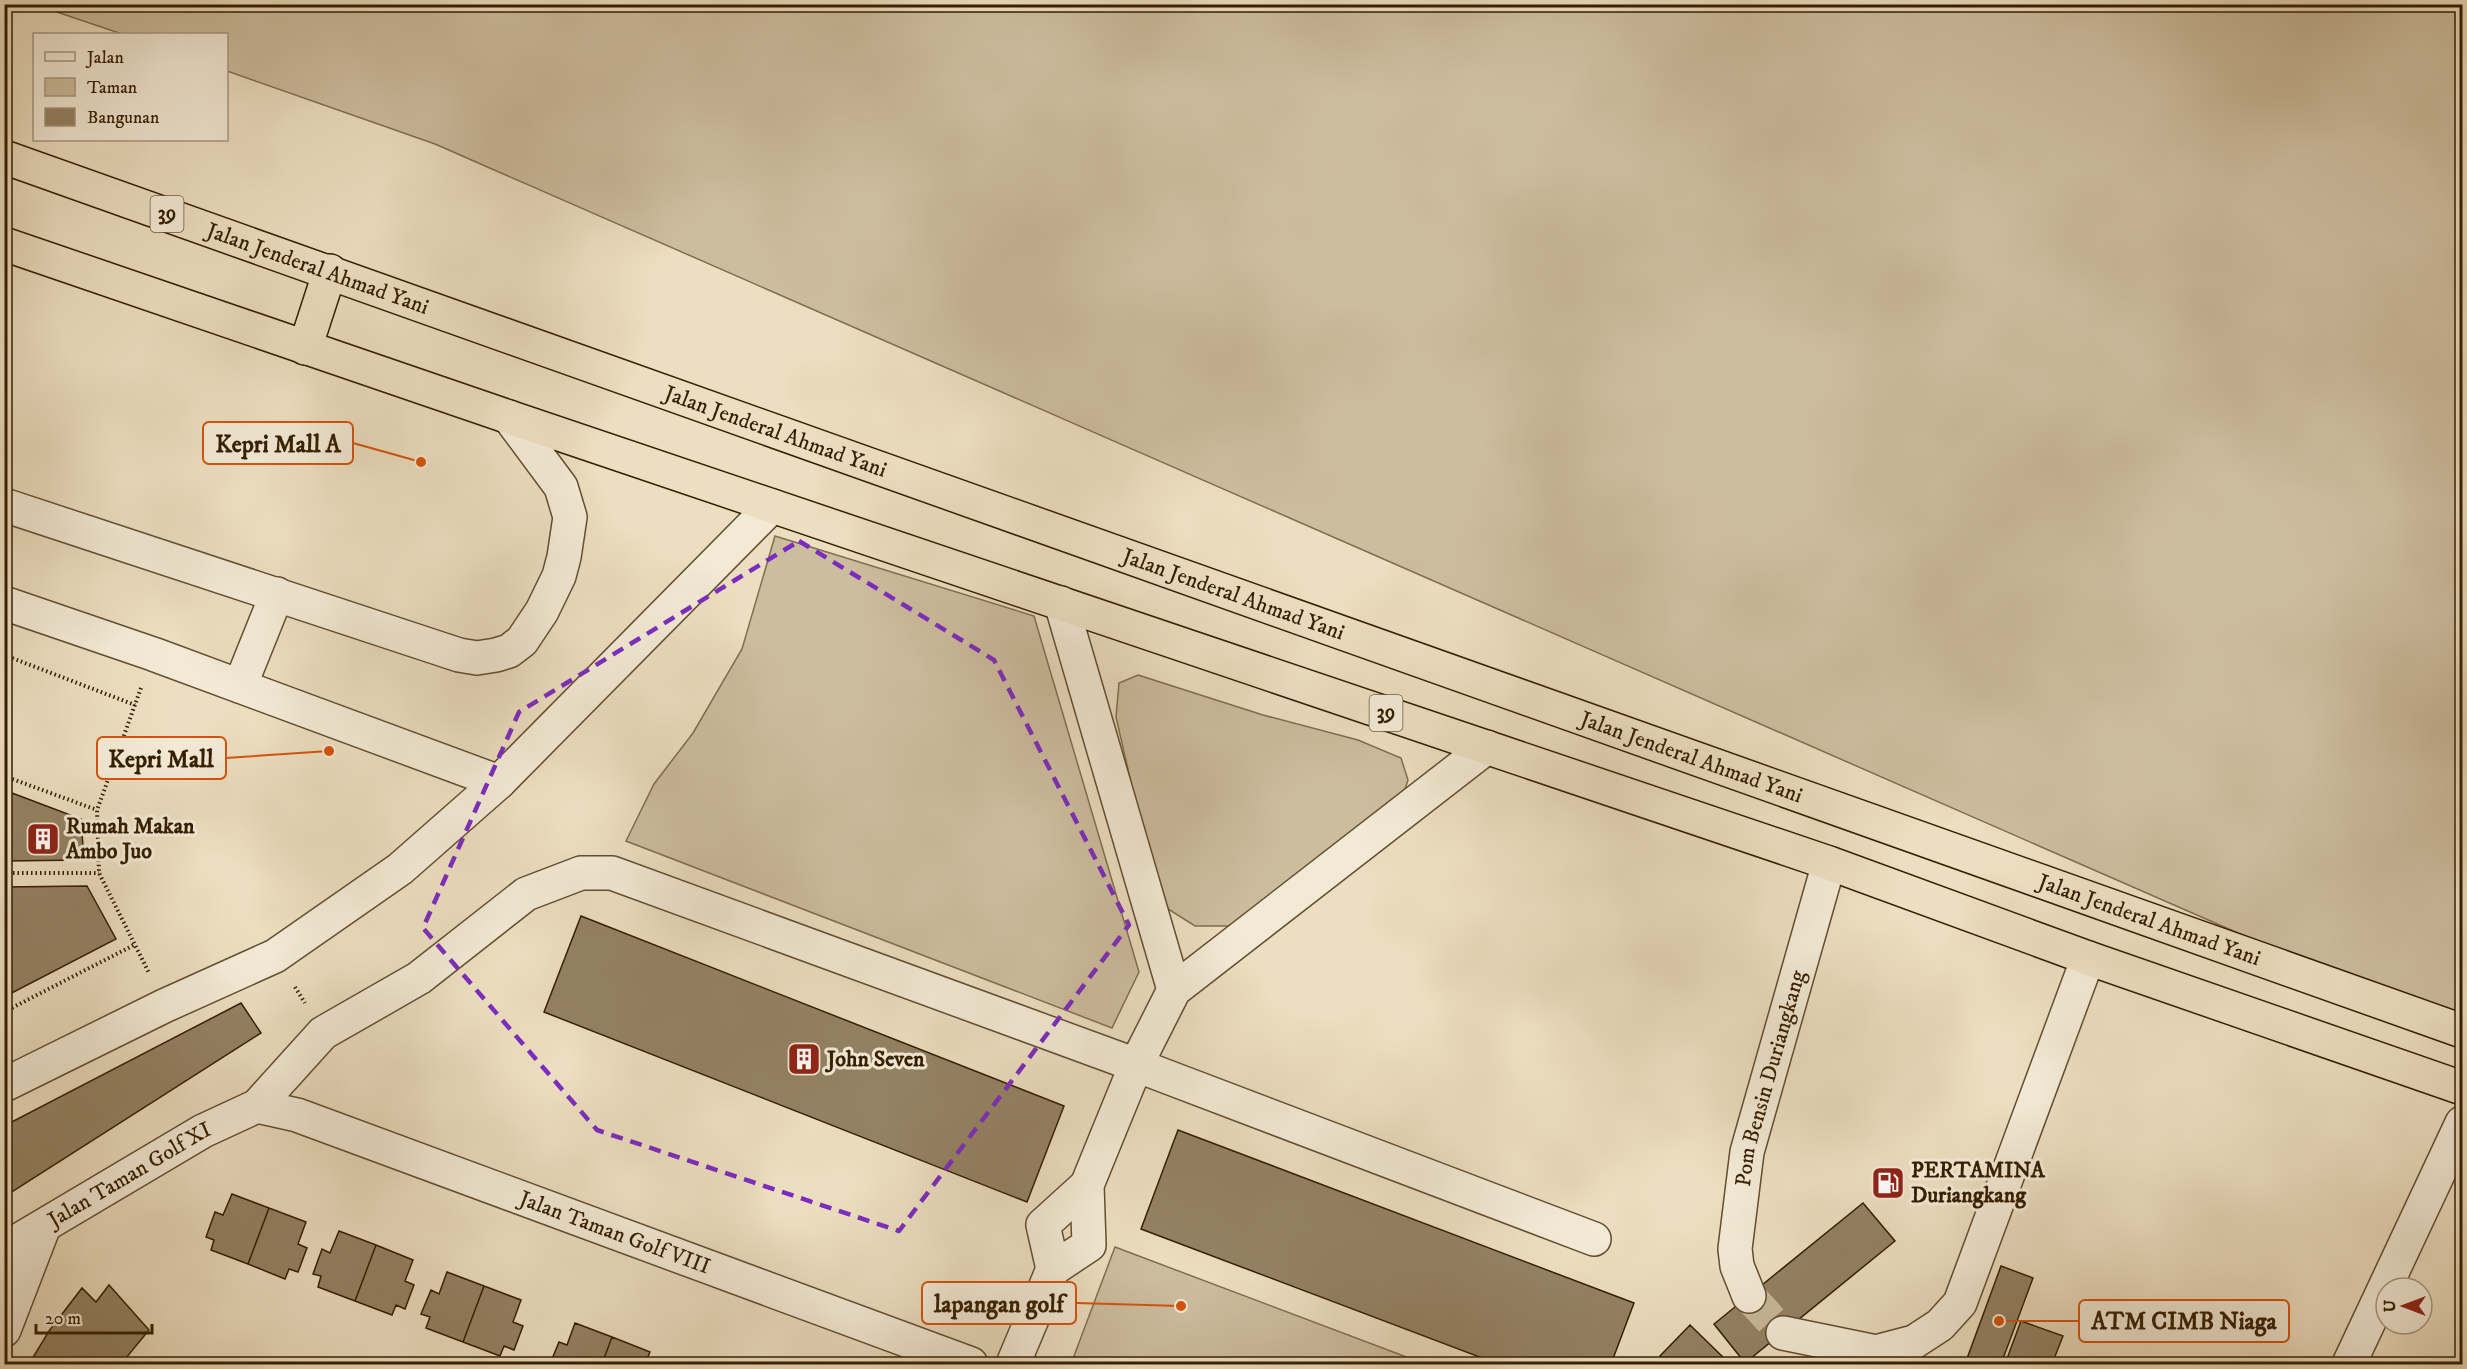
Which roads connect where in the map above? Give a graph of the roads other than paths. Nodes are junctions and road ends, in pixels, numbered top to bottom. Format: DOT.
graph roads {
  1 [pos="9,157"];
  2 [pos="6,244"];
  3 [pos="330,271"];
  4 [pos="305,348"];
  5 [pos="509,417"];
  6 [pos="4,505"];
  7 [pos="772,506"];
  8 [pos="278,594"];
  9 [pos="4,603"];
  10 [pos="1061,603"];
  11 [pos="240,686"];
  12 [pos="1486,747"];
  13 [pos="499,782"];
  14 [pos="1829,863"];
  15 [pos="2088,958"];
  16 [pos="1174,990"];
  17 [pos="2463,1031"];
  18 [pos="1136,1065"];
  19 [pos="4,1085"];
  20 [pos="2463,1088"];
  21 [pos="257,1106"];
  22 [pos="2463,1123"];
  23 [pos="44,1226"];
  24 [pos="1594,1239"];
  25 [pos="4,1249"];
  26 [pos="1749,1296"];
  27 [pos="4,1330"];
  28 [pos="1783,1333"];
  29 [pos="971,1365"];
  30 [pos="1013,1365"];
  31 [pos="2349,1365"];
  1 -- 3 [label="highway, Jalan Jenderal Ahmad Yani / 39"];
  2 -- 4 [label="highway, 39"];
  3 -- 4 [label="highway"];
  3 -- 17 [label="highway, Jalan Jenderal Ahmad Yani / 39"];
  4 -- 5 [label="highway, 39"];
  5 -- 7 [label="highway, 39"];
  5 -- 8 [label="street"];
  6 -- 8 [label="street"];
  7 -- 10 [label="highway, 39"];
  7 -- 13 [label="street"];
  8 -- 11 [label="street"];
  9 -- 11 [label="street"];
  10 -- 12 [label="highway, 39"];
  10 -- 16 [label="street"];
  11 -- 13 [label="street"];
  12 -- 14 [label="highway, 39"];
  12 -- 16 [label="street"];
  13 -- 19 [label="street"];
  14 -- 15 [label="highway, 39"];
  14 -- 26 [label="street, Pom Bensin Duriangkang"];
  15 -- 20 [label="highway, 39"];
  15 -- 28 [label="street"];
  16 -- 18 [label="street"];
  18 -- 21 [label="street"];
  18 -- 24 [label="street"];
  18 -- 30 [label="street"];
  21 -- 23 [label="street, Jalan Taman Golf XI"];
  21 -- 29 [label="street, Jalan Taman Golf VIII"];
  22 -- 31 [label="street"];
  23 -- 25 [label="street, Jalan Taman Golf XI"];
  23 -- 27 [label="street"];
}
